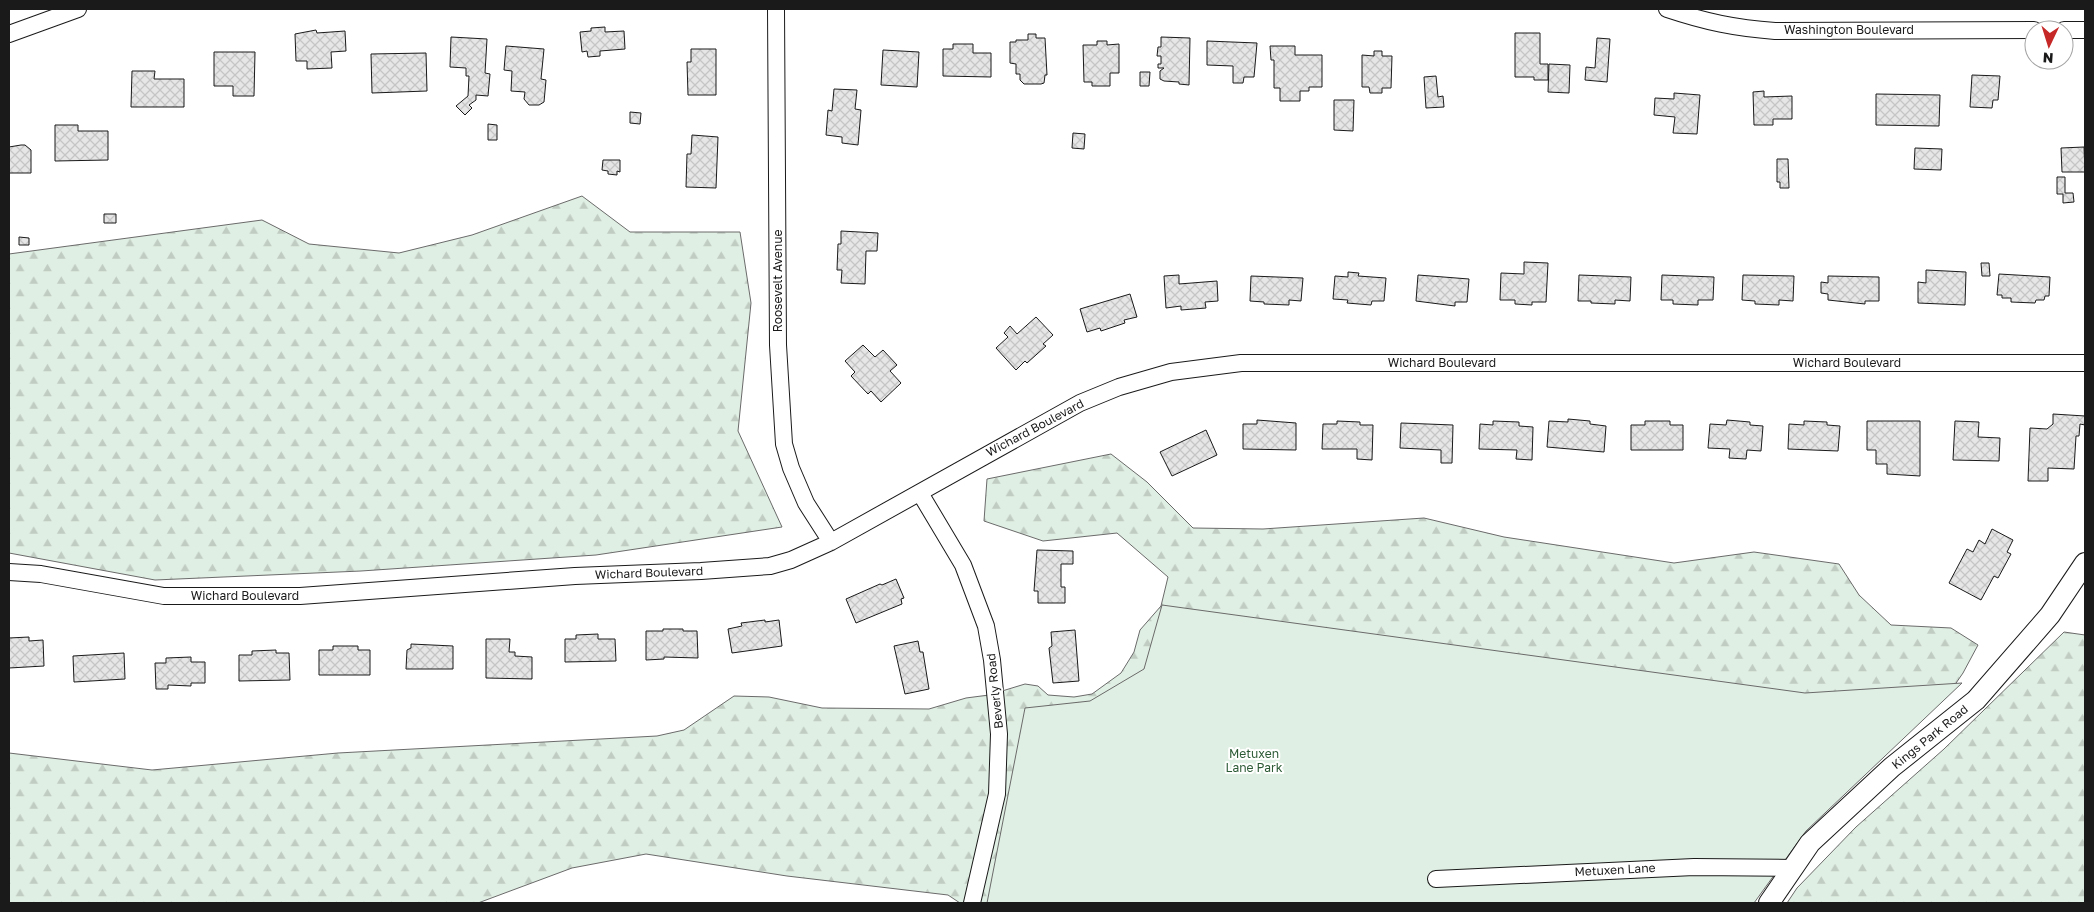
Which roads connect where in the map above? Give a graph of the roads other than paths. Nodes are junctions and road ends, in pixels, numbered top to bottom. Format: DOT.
graph roads {
  1 [pos="78,9"];
  2 [pos="776,9"];
  3 [pos="1667,9"];
  4 [pos="2024,30"];
  5 [pos="9,34"];
  6 [pos="2085,363"];
  7 [pos="920,493"];
  8 [pos="831,542"];
  9 [pos="2085,563"];
  10 [pos="9,572"];
  11 [pos="1793,868"];
  12 [pos="1436,879"];
  13 [pos="972,903"];
  14 [pos="1769,903"];
  1 -- 5 [label="street"];
  2 -- 8 [label="street, Roosevelt Avenue"];
  3 -- 4 [label="street, Washington Boulevard"];
  6 -- 7 [label="street, Wichard Boulevard"];
  7 -- 8 [label="street, Wichard Boulevard"];
  7 -- 13 [label="street, Beverly Road"];
  8 -- 10 [label="street, Wichard Boulevard"];
  9 -- 11 [label="street, Kings Park Road"];
  11 -- 12 [label="street, Metuxen Lane"];
  11 -- 14 [label="street, Kings Park Road"];
}
